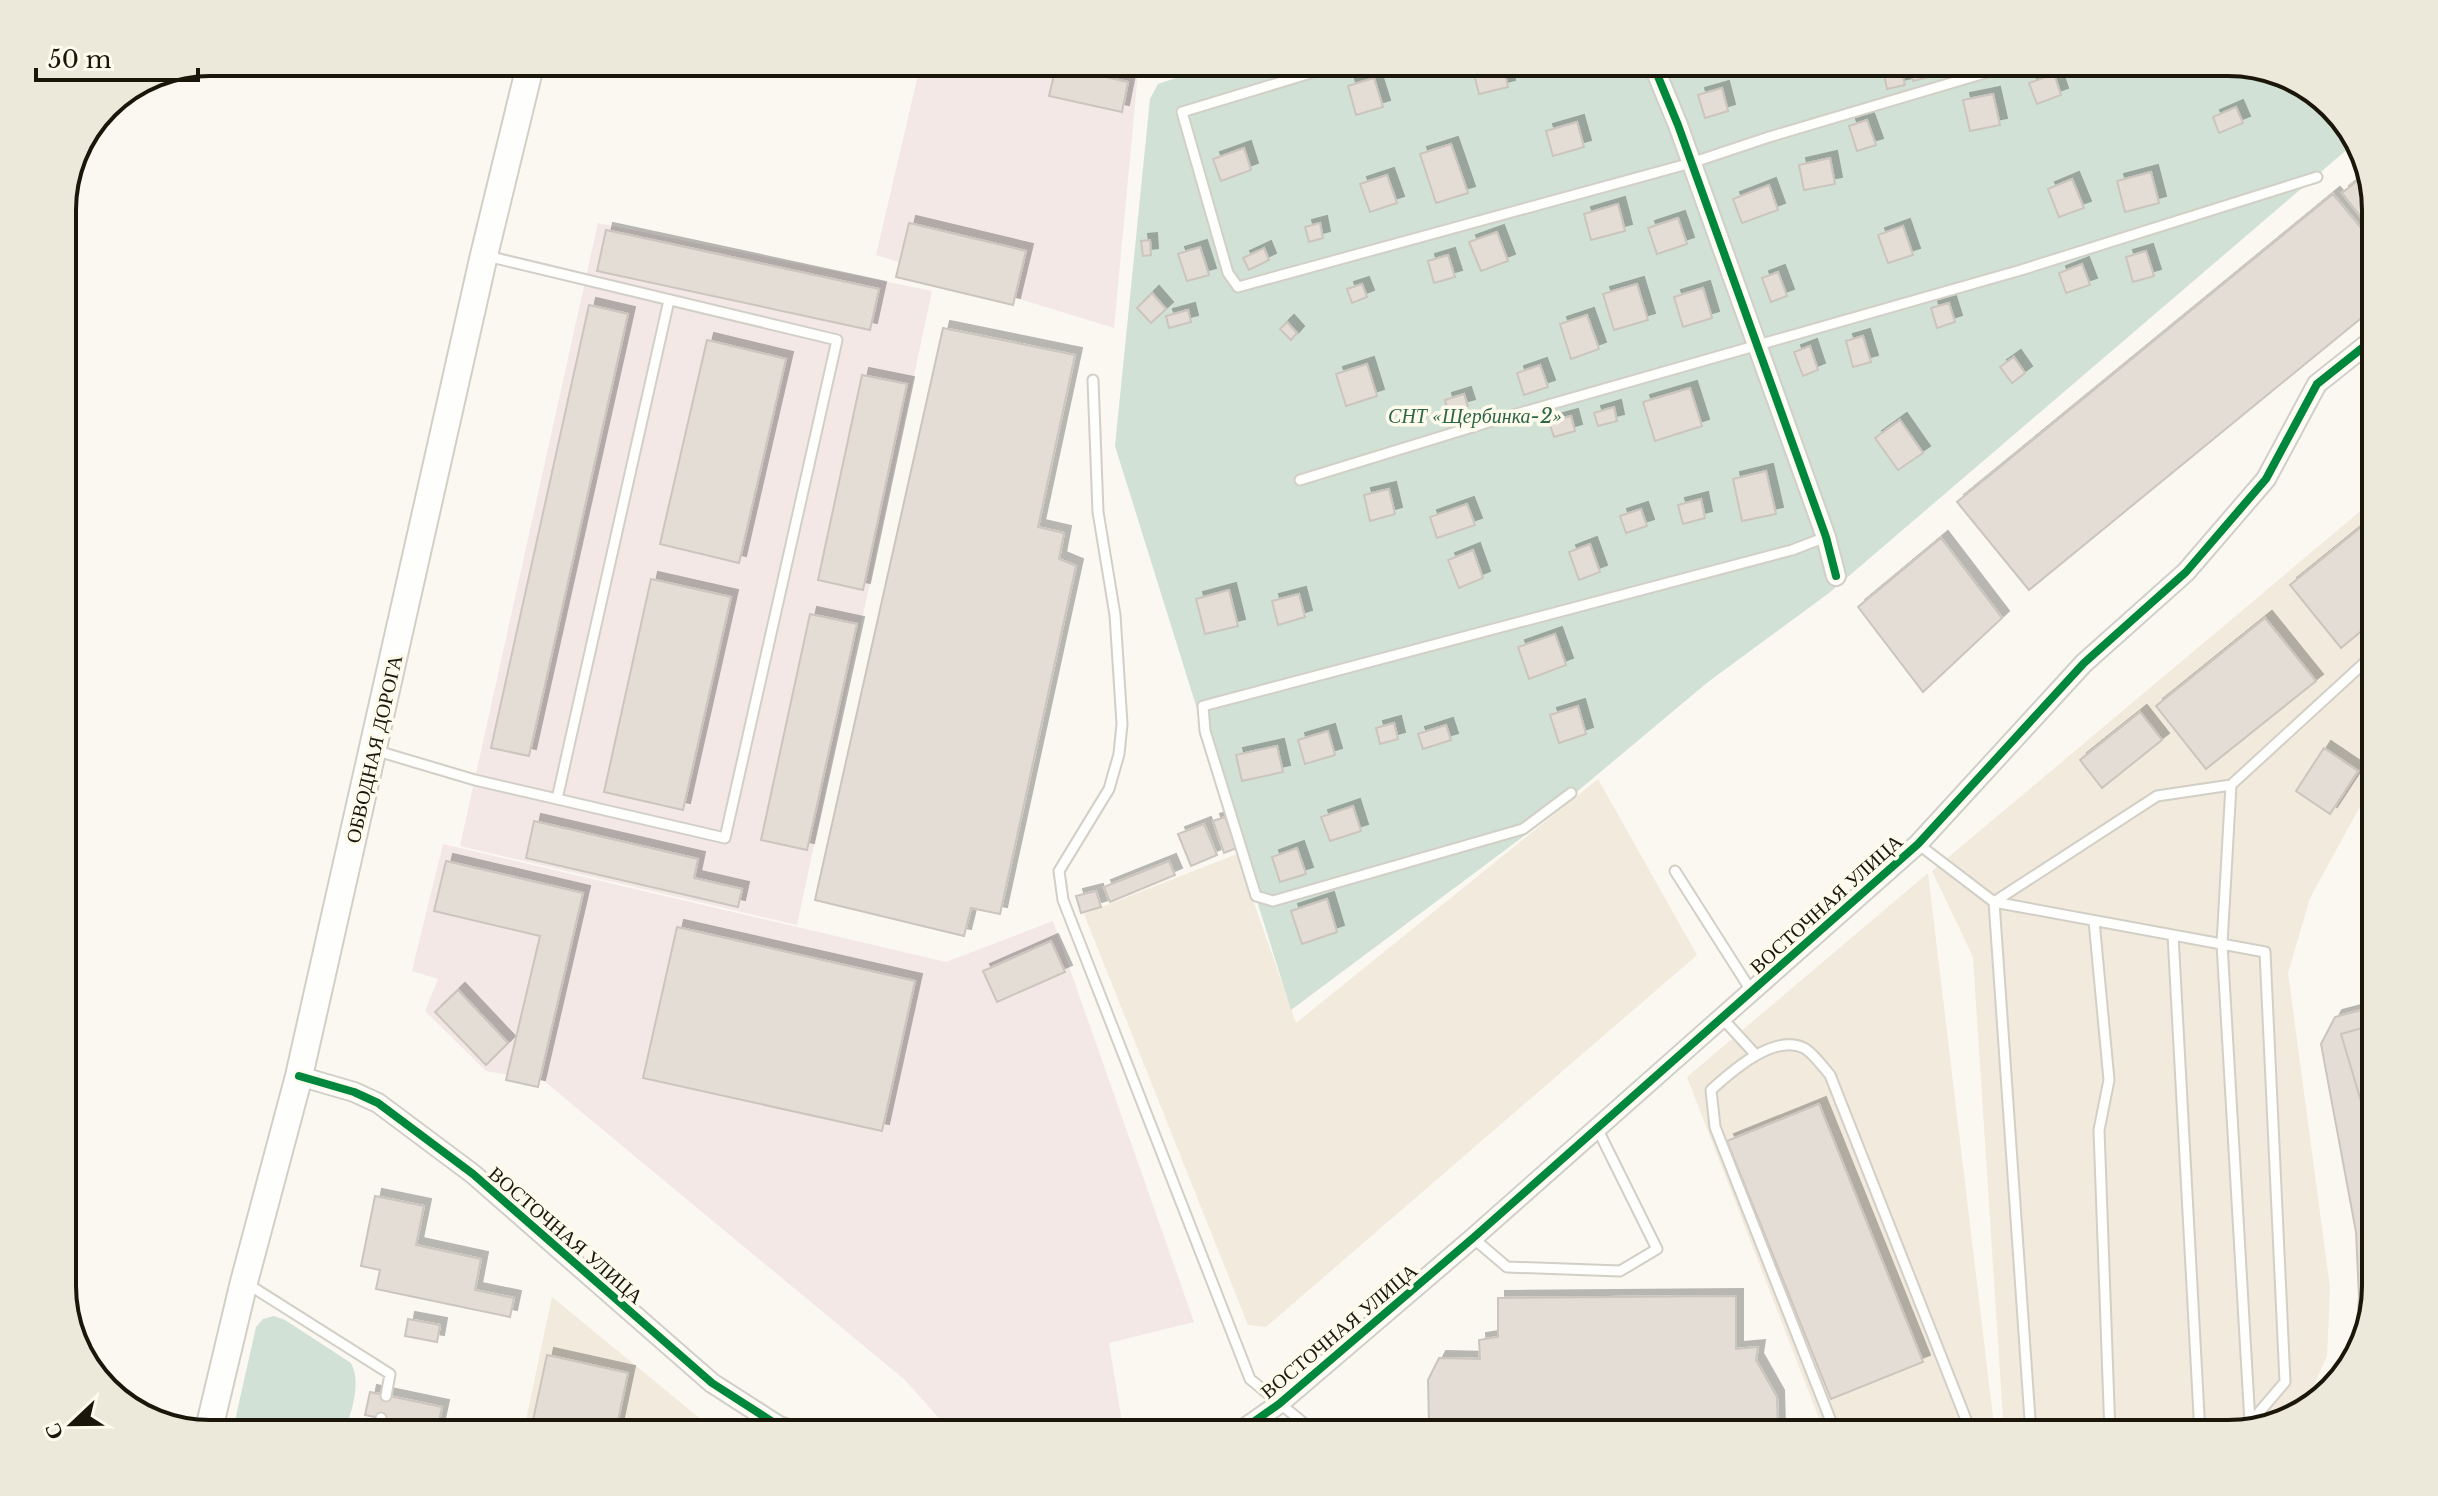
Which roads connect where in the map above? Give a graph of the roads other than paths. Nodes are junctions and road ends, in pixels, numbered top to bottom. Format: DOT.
graph roads {
  1 [pos="528,76"];
  2 [pos="1301,76"];
  3 [pos="1657,76"];
  4 [pos="1975,76"];
  5 [pos="1691,163"];
  6 [pos="2317,177"];
  7 [pos="484,255"];
  8 [pos="669,300"];
  9 [pos="1757,345"];
  10 [pos="2362,348"];
  11 [pos="1093,380"];
  12 [pos="1300,480"];
  13 [pos="1826,537"];
  14 [pos="1836,576"];
  15 [pos="2362,665"];
  16 [pos="374,750"];
  17 [pos="2231,785"];
  18 [pos="1571,793"];
  19 [pos="557,799"];
  20 [pos="1918,844"];
  21 [pos="1675,871"];
  22 [pos="1994,902"];
  23 [pos="2094,921"];
  24 [pos="2173,935"];
  25 [pos="2222,944"];
  26 [pos="1752,992"];
  27 [pos="1722,1018"];
  28 [pos="1756,1055"];
  29 [pos="299,1076"];
  30 [pos="1598,1130"];
  31 [pos="1473,1238"];
  32 [pos="244,1282"];
  33 [pos="386,1396"];
  34 [pos="1279,1404"];
  35 [pos="2255,1417"];
  36 [pos="2247,1419"];
  37 [pos="211,1420"];
  38 [pos="770,1420"];
  39 [pos="1256,1420"];
  40 [pos="1299,1420"];
  41 [pos="1830,1420"];
  42 [pos="1966,1420"];
  43 [pos="2030,1420"];
  44 [pos="2109,1420"];
  45 [pos="2199,1420"];
  1 -- 7 [label="main road, ОБВОДНАЯ ДОРОГА"];
  2 -- 5 [label="lane"];
  3 -- 5 [label="street"];
  4 -- 5 [label="lane"];
  5 -- 9 [label="street"];
  6 -- 9 [label="lane"];
  7 -- 8 [label="lane"];
  7 -- 16 [label="main road, ОБВОДНАЯ ДОРОГА"];
  8 -- 19 [label="lane"];
  8 -- 19 [label="lane"];
  9 -- 12 [label="lane"];
  9 -- 13 [label="street"];
  10 -- 20 [label="street, ВОСТОЧНАЯ УЛИЦА"];
  11 -- 34 [label="lane"];
  13 -- 14 [label="street"];
  13 -- 18 [label="lane"];
  15 -- 17 [label="lane"];
  16 -- 19 [label="lane"];
  16 -- 29 [label="main road, ОБВОДНАЯ ДОРОГА"];
  17 -- 22 [label="lane"];
  17 -- 25 [label="lane"];
  20 -- 22 [label="lane"];
  20 -- 26 [label="street, ВОСТОЧНАЯ УЛИЦА"];
  21 -- 26 [label="lane"];
  22 -- 23 [label="lane"];
  22 -- 43 [label="lane"];
  23 -- 24 [label="lane"];
  23 -- 44 [label="lane"];
  24 -- 25 [label="lane"];
  24 -- 45 [label="lane"];
  25 -- 35 [label="lane"];
  25 -- 36 [label="lane"];
  26 -- 27 [label="street, ВОСТОЧНАЯ УЛИЦА"];
  27 -- 28 [label="lane"];
  27 -- 30 [label="street, ВОСТОЧНАЯ УЛИЦА"];
  28 -- 41 [label="lane"];
  28 -- 42 [label="lane"];
  29 -- 32 [label="main road, ОБВОДНАЯ ДОРОГА"];
  29 -- 38 [label="street, ВОСТОЧНАЯ УЛИЦА"];
  30 -- 31 [label="street, ВОСТОЧНАЯ УЛИЦА"];
  30 -- 31 [label="lane"];
  31 -- 34 [label="street, ВОСТОЧНАЯ УЛИЦА"];
  32 -- 33 [label="lane"];
  32 -- 37 [label="main road, ОБВОДНАЯ ДОРОГА"];
  34 -- 39 [label="street, ВОСТОЧНАЯ УЛИЦА"];
  34 -- 40 [label="lane"];
}
